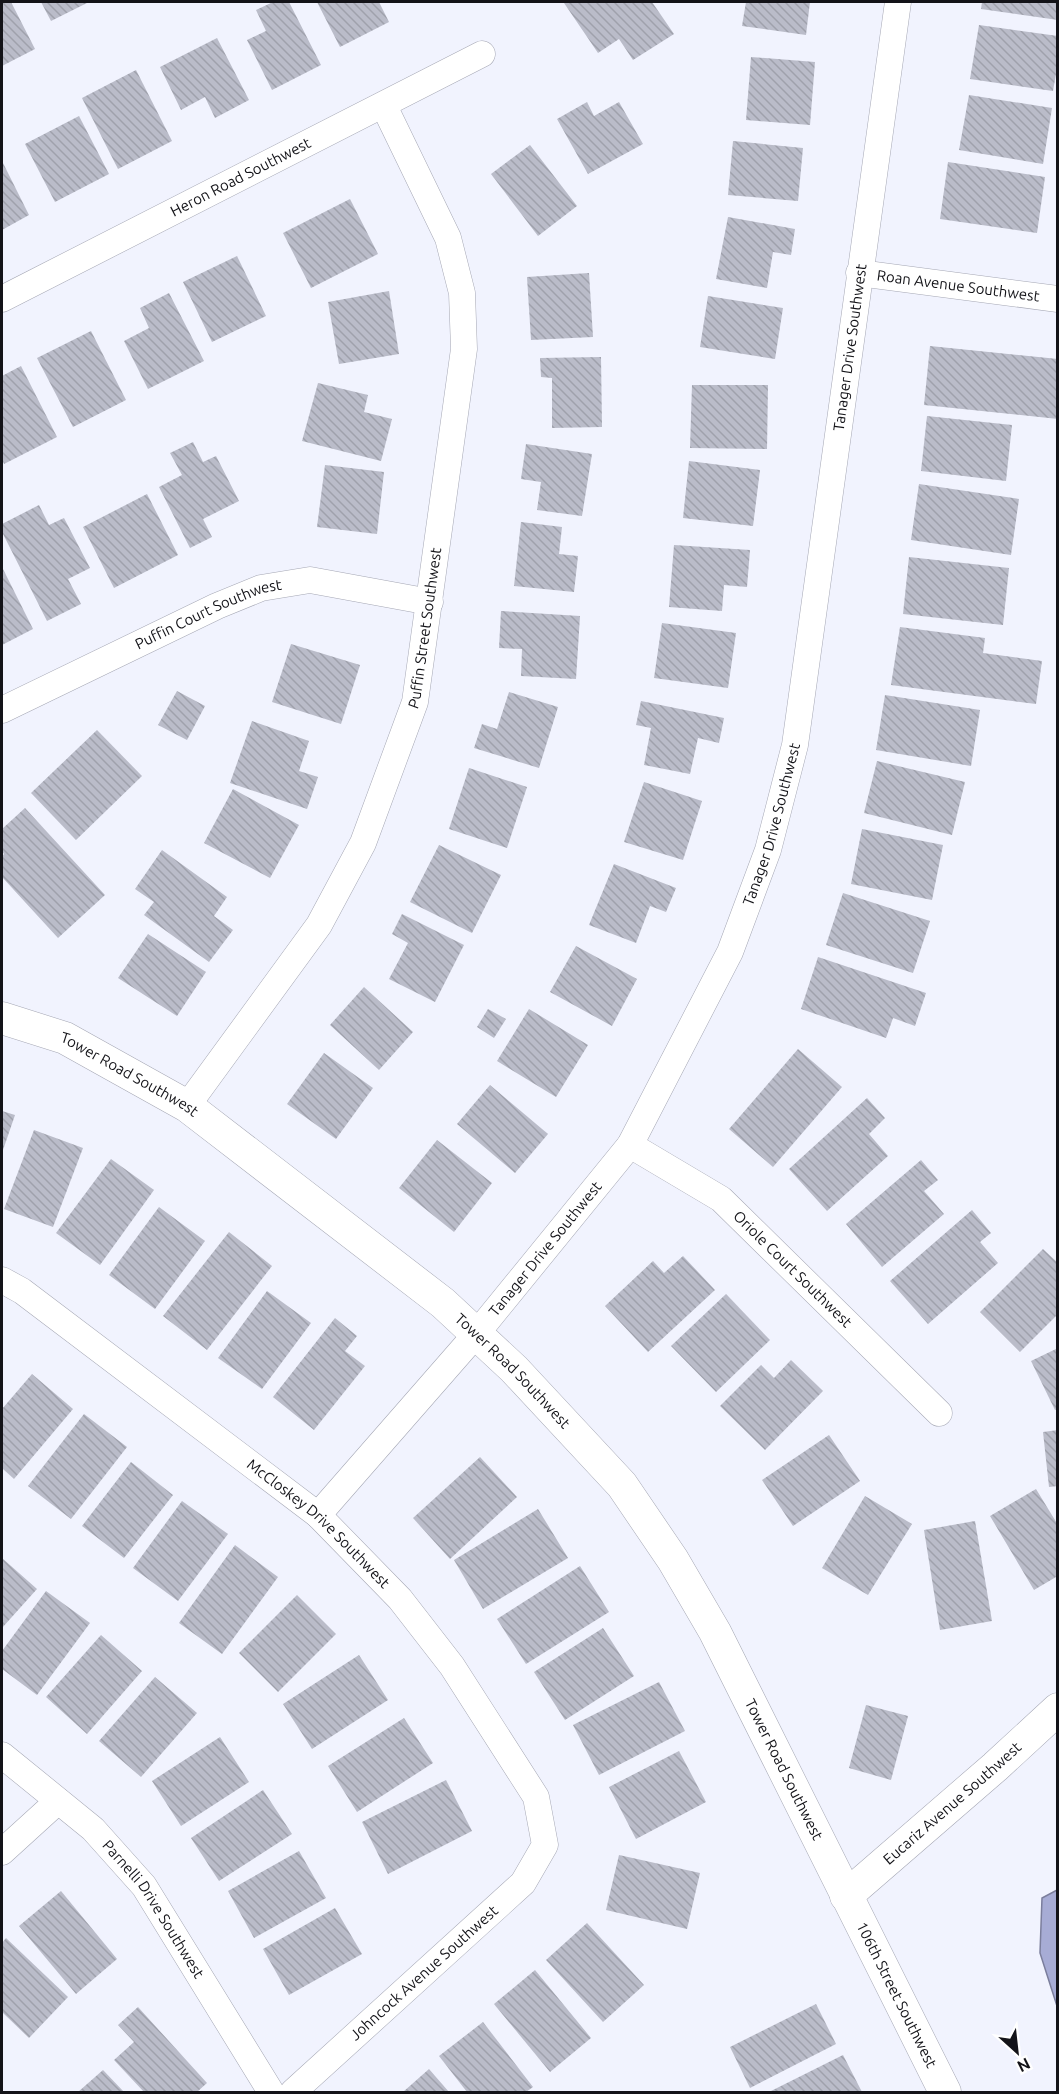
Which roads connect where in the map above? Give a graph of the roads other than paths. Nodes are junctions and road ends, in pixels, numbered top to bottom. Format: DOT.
graph roads {
  1 [pos="898,2"];
  2 [pos="482,54"];
  3 [pos="384,106"];
  4 [pos="859,273"];
  5 [pos="2,299"];
  6 [pos="1058,299"];
  7 [pos="430,602"];
  8 [pos="2,710"];
  9 [pos="2,1018"];
  10 [pos="187,1106"];
  11 [pos="630,1145"];
  12 [pos="2,1280"];
  13 [pos="477,1333"];
  14 [pos="939,1413"];
  15 [pos="318,1515"];
  16 [pos="1058,1709"];
  17 [pos="2,1755"];
  18 [pos="58,1801"];
  19 [pos="544,1845"];
  20 [pos="2,1852"];
  21 [pos="846,1896"];
  22 [pos="271,2092"];
  23 [pos="293,2092"];
  24 [pos="945,2092"];
  1 -- 4 [label="street, Tanager Drive Southwest"];
  2 -- 3 [label="street, Heron Road Southwest"];
  3 -- 5 [label="street, Heron Road Southwest"];
  3 -- 7 [label="street, Puffin Street Southwest"];
  4 -- 6 [label="street, Roan Avenue Southwest"];
  4 -- 11 [label="street, Tanager Drive Southwest"];
  7 -- 8 [label="street, Puffin Court Southwest"];
  7 -- 10 [label="street, Puffin Street Southwest"];
  9 -- 10 [label="street, Tower Road Southwest"];
  10 -- 13 [label="street, Tower Road Southwest"];
  11 -- 13 [label="street, Tanager Drive Southwest"];
  11 -- 14 [label="street, Oriole Court Southwest"];
  12 -- 15 [label="street, McCloskey Drive Southwest"];
  13 -- 15 [label="street, Tanager Drive Southwest"];
  13 -- 21 [label="street, Tower Road Southwest"];
  15 -- 19 [label="street, McCloskey Drive Southwest"];
  16 -- 21 [label="street, Eucariz Avenue Southwest"];
  17 -- 18 [label="street, Parnelli Drive Southwest"];
  18 -- 20 [label="street"];
  18 -- 22 [label="street, Parnelli Drive Southwest"];
  19 -- 23 [label="street, Johncock Avenue Southwest"];
  21 -- 24 [label="street, 106th Street Southwest"];
}
